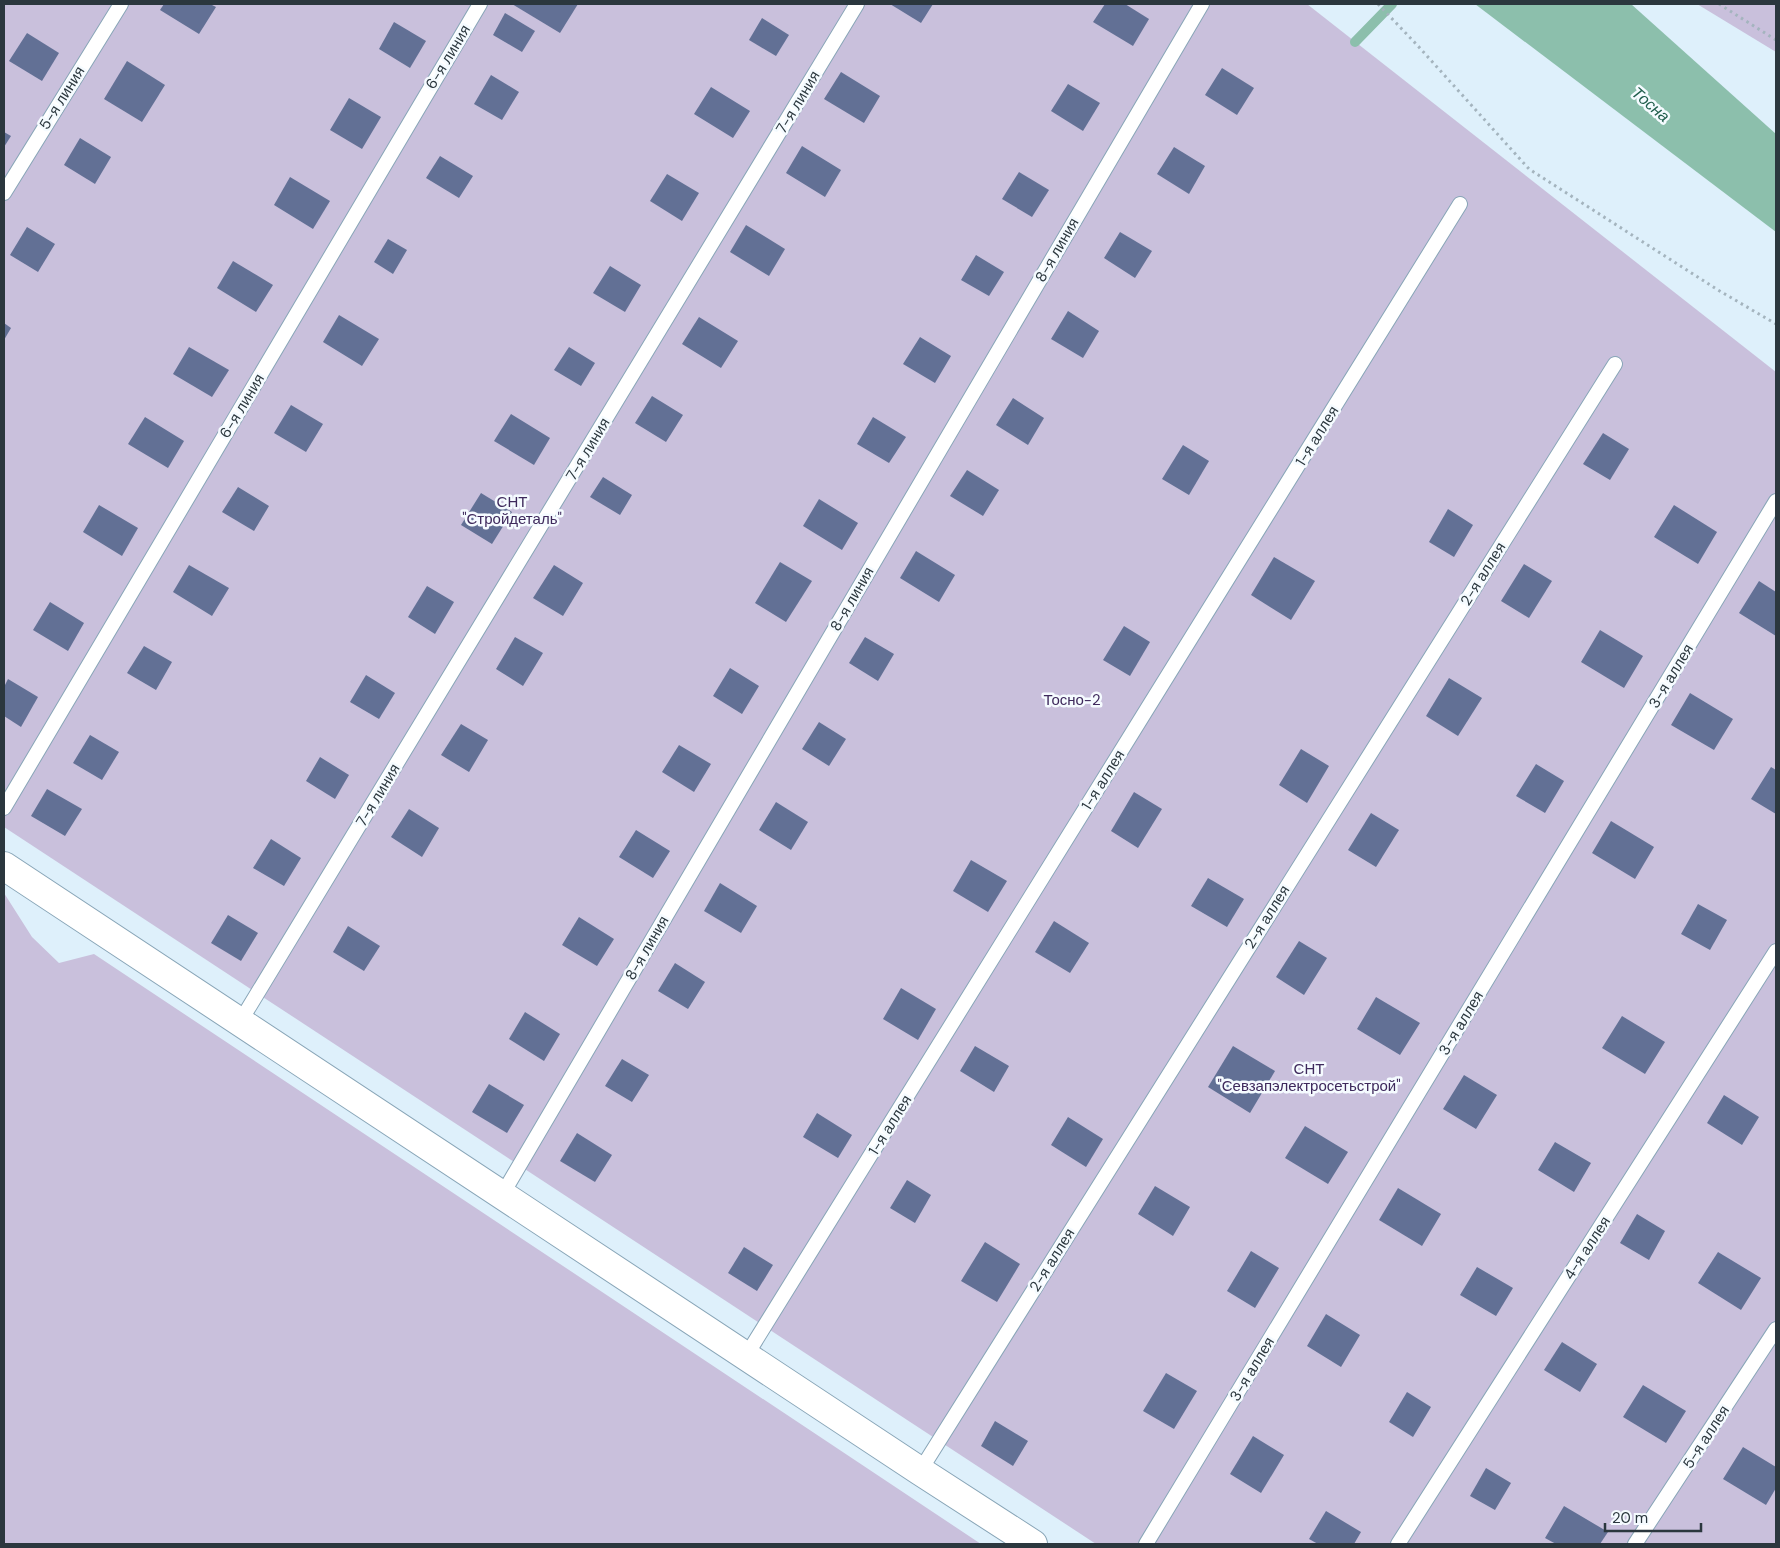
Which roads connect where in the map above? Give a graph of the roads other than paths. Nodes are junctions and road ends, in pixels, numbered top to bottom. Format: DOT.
graph roads {
  1 [pos="121,4"];
  2 [pos="480,4"];
  3 [pos="857,4"];
  4 [pos="1202,4"];
  5 [pos="4,193"];
  6 [pos="1460,204"];
  7 [pos="1615,364"];
  8 [pos="1776,502"];
  9 [pos="4,808"];
  10 [pos="4,866"];
  11 [pos="1776,951"];
  12 [pos="240,1022"];
  13 [pos="502,1194"];
  14 [pos="1776,1329"];
  15 [pos="746,1356"];
  16 [pos="920,1471"];
  17 [pos="1033,1544"];
  18 [pos="1146,1544"];
  19 [pos="1398,1544"];
  20 [pos="1635,1544"];
  1 -- 5 [label="lane, 5-я линия"];
  2 -- 9 [label="lane, 6-я линия"];
  3 -- 12 [label="lane, 7-я линия"];
  4 -- 13 [label="lane, 8-я линия"];
  6 -- 15 [label="lane, 1-я аллея"];
  7 -- 16 [label="lane, 2-я аллея"];
  8 -- 18 [label="lane, 3-я аллея"];
  10 -- 12 [label="street"];
  11 -- 19 [label="lane, 4-я аллея"];
  12 -- 13 [label="street"];
  13 -- 15 [label="street"];
  14 -- 20 [label="lane, 5-я аллея"];
  15 -- 16 [label="street"];
  16 -- 17 [label="street"];
}
